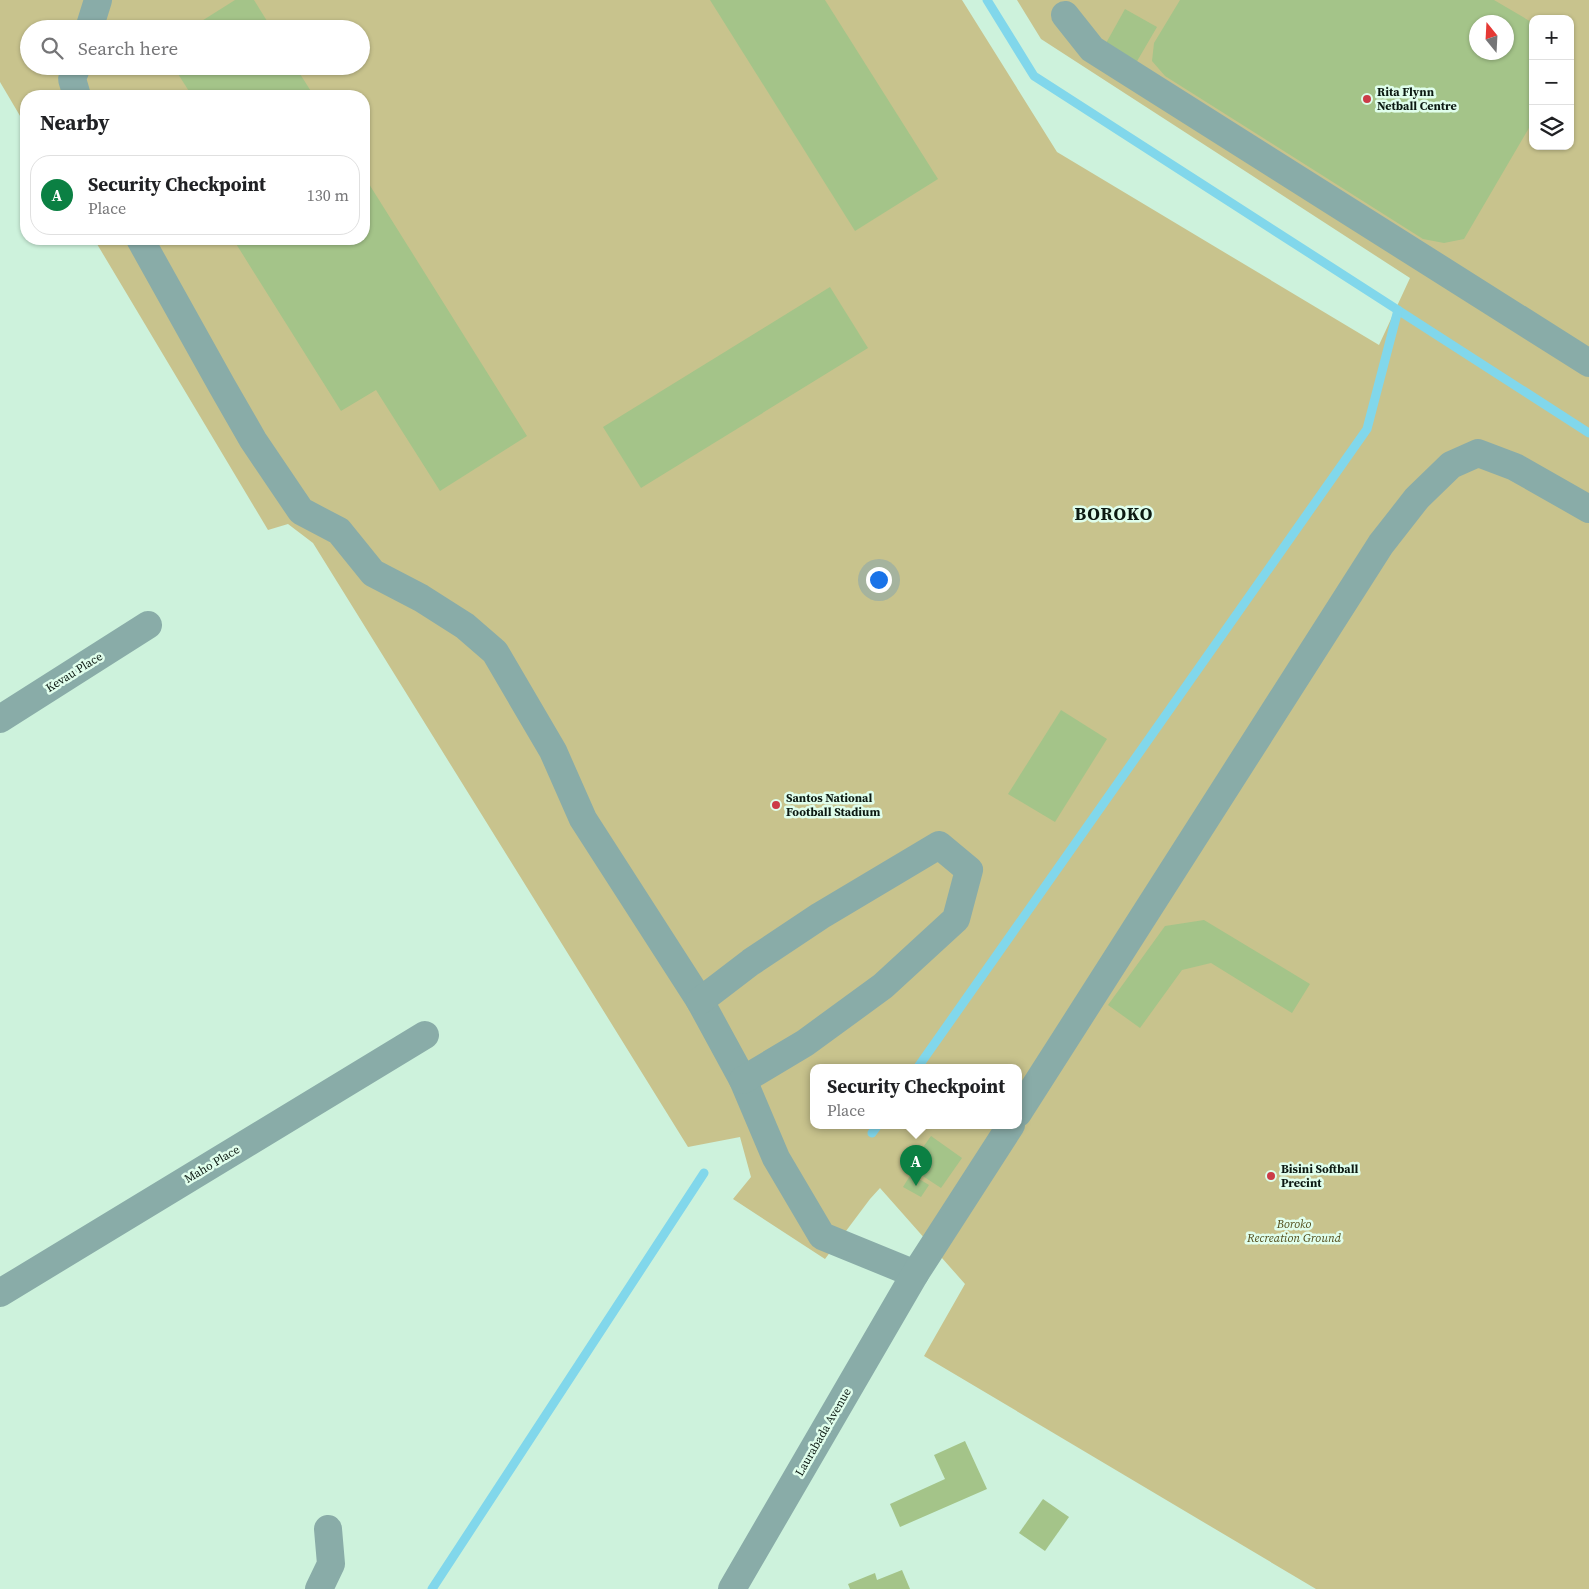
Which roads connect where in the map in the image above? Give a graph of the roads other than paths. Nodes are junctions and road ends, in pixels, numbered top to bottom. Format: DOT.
graph roads {
  1 [pos="98,0"];
  2 [pos="1065,15"];
  3 [pos="92,20"];
  4 [pos="74,75"];
  5 [pos="75,90"];
  6 [pos="143,245"];
  7 [pos="1589,363"];
  8 [pos="1589,509"];
  9 [pos="148,625"];
  10 [pos="0,719"];
  11 [pos="700,1001"];
  12 [pos="425,1035"];
  13 [pos="743,1080"];
  14 [pos="1022,1107"];
  15 [pos="1008,1129"];
  16 [pos="915,1274"];
  17 [pos="0,1293"];
  18 [pos="328,1529"];
  19 [pos="320,1589"];
  20 [pos="732,1589"];
  1 -- 3 [label="street"];
  2 -- 7 [label="street"];
  4 -- 5 [label="street"];
  6 -- 11 [label="street"];
  8 -- 14 [label="street"];
  9 -- 10 [label="street, Kevau Place"];
  11 -- 13 [label="street"];
  11 -- 13 [label="street"];
  12 -- 17 [label="street, Maho Place"];
  13 -- 16 [label="street"];
  15 -- 16 [label="street, Laurabada Avenue"];
  16 -- 20 [label="street, Laurabada Avenue"];
  18 -- 19 [label="street"];
}
